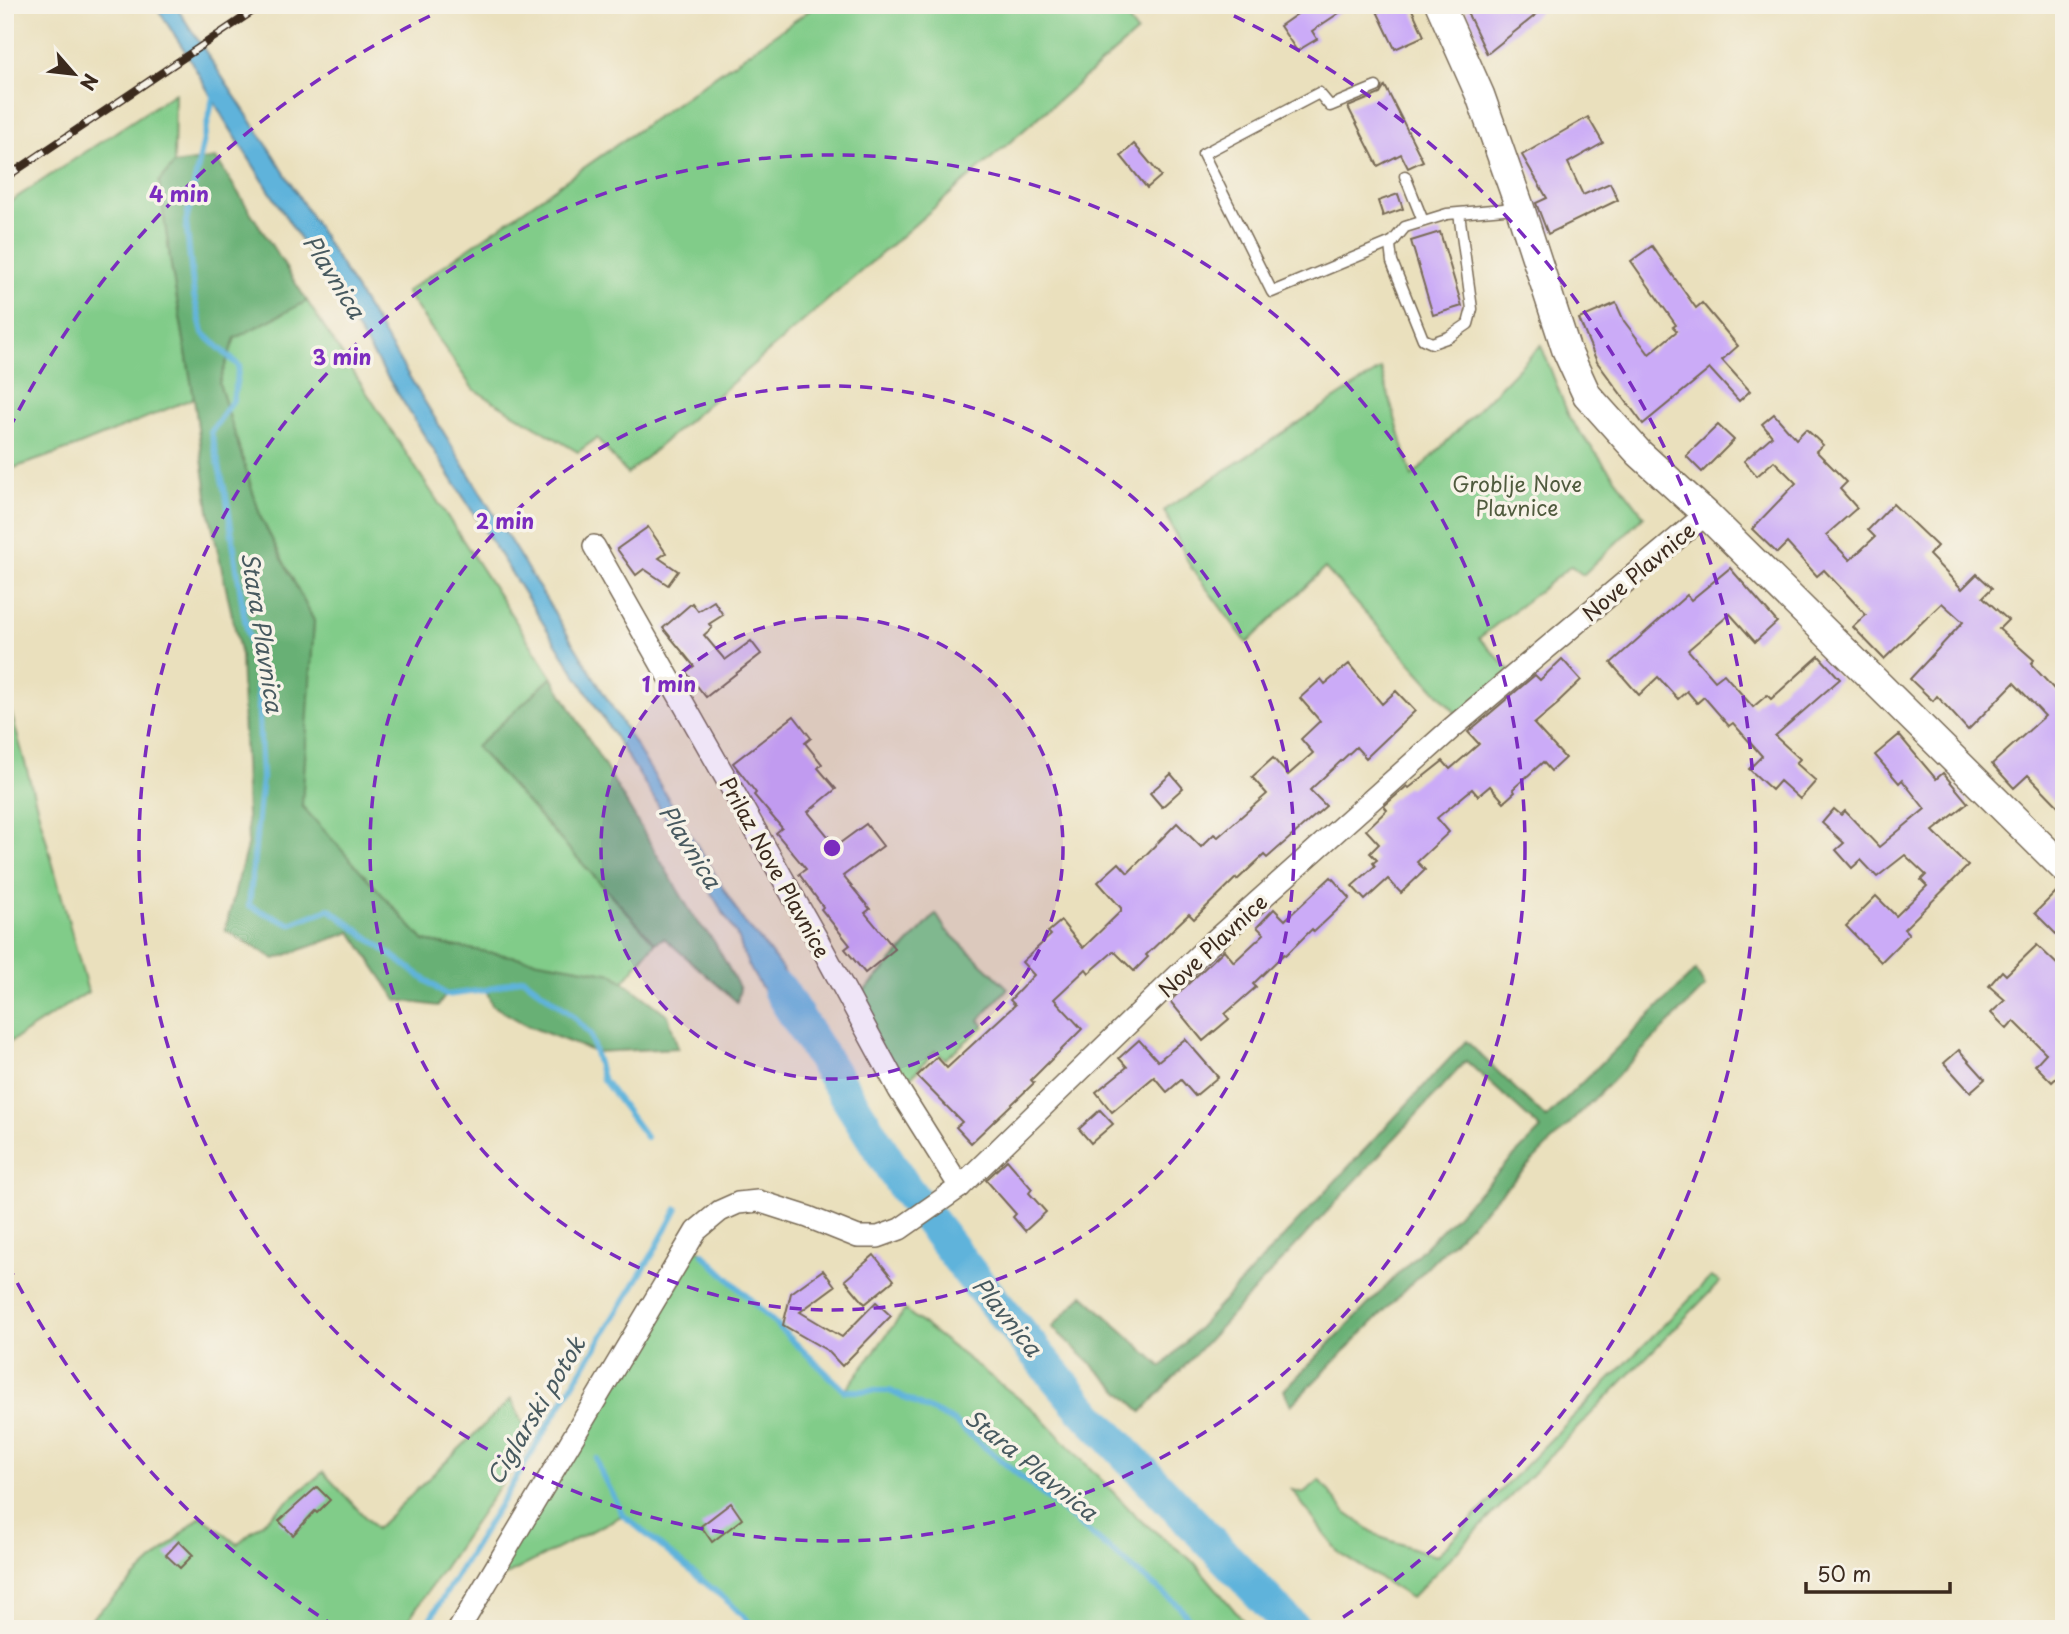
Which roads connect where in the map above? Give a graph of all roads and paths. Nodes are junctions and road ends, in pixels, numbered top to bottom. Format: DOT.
graph roads {
  1 [pos="1440,5"];
  2 [pos="1377,88"];
  3 [pos="1405,176"];
  4 [pos="1519,205"];
  5 [pos="1459,213"];
  6 [pos="1423,221"];
  7 [pos="1394,241"];
  8 [pos="1706,514"];
  9 [pos="594,546"];
  10 [pos="2064,868"];
  11 [pos="952,1193"];
  12 [pos="459,1629"];
  1 -- 4 [label="street, Nove Plavnice"];
  2 -- 7 [label="lane"];
  3 -- 6 [label="lane"];
  4 -- 5 [label="lane"];
  4 -- 8 [label="street, Nove Plavnice"];
  5 -- 6 [label="lane"];
  5 -- 7 [label="lane"];
  6 -- 7 [label="lane"];
  8 -- 10 [label="street, Nove Plavnice"];
  8 -- 11 [label="street, Nove Plavnice"];
  9 -- 11 [label="street, Prilaz Nove Plavnice"];
  11 -- 12 [label="street, Nove Plavnice"];
}
